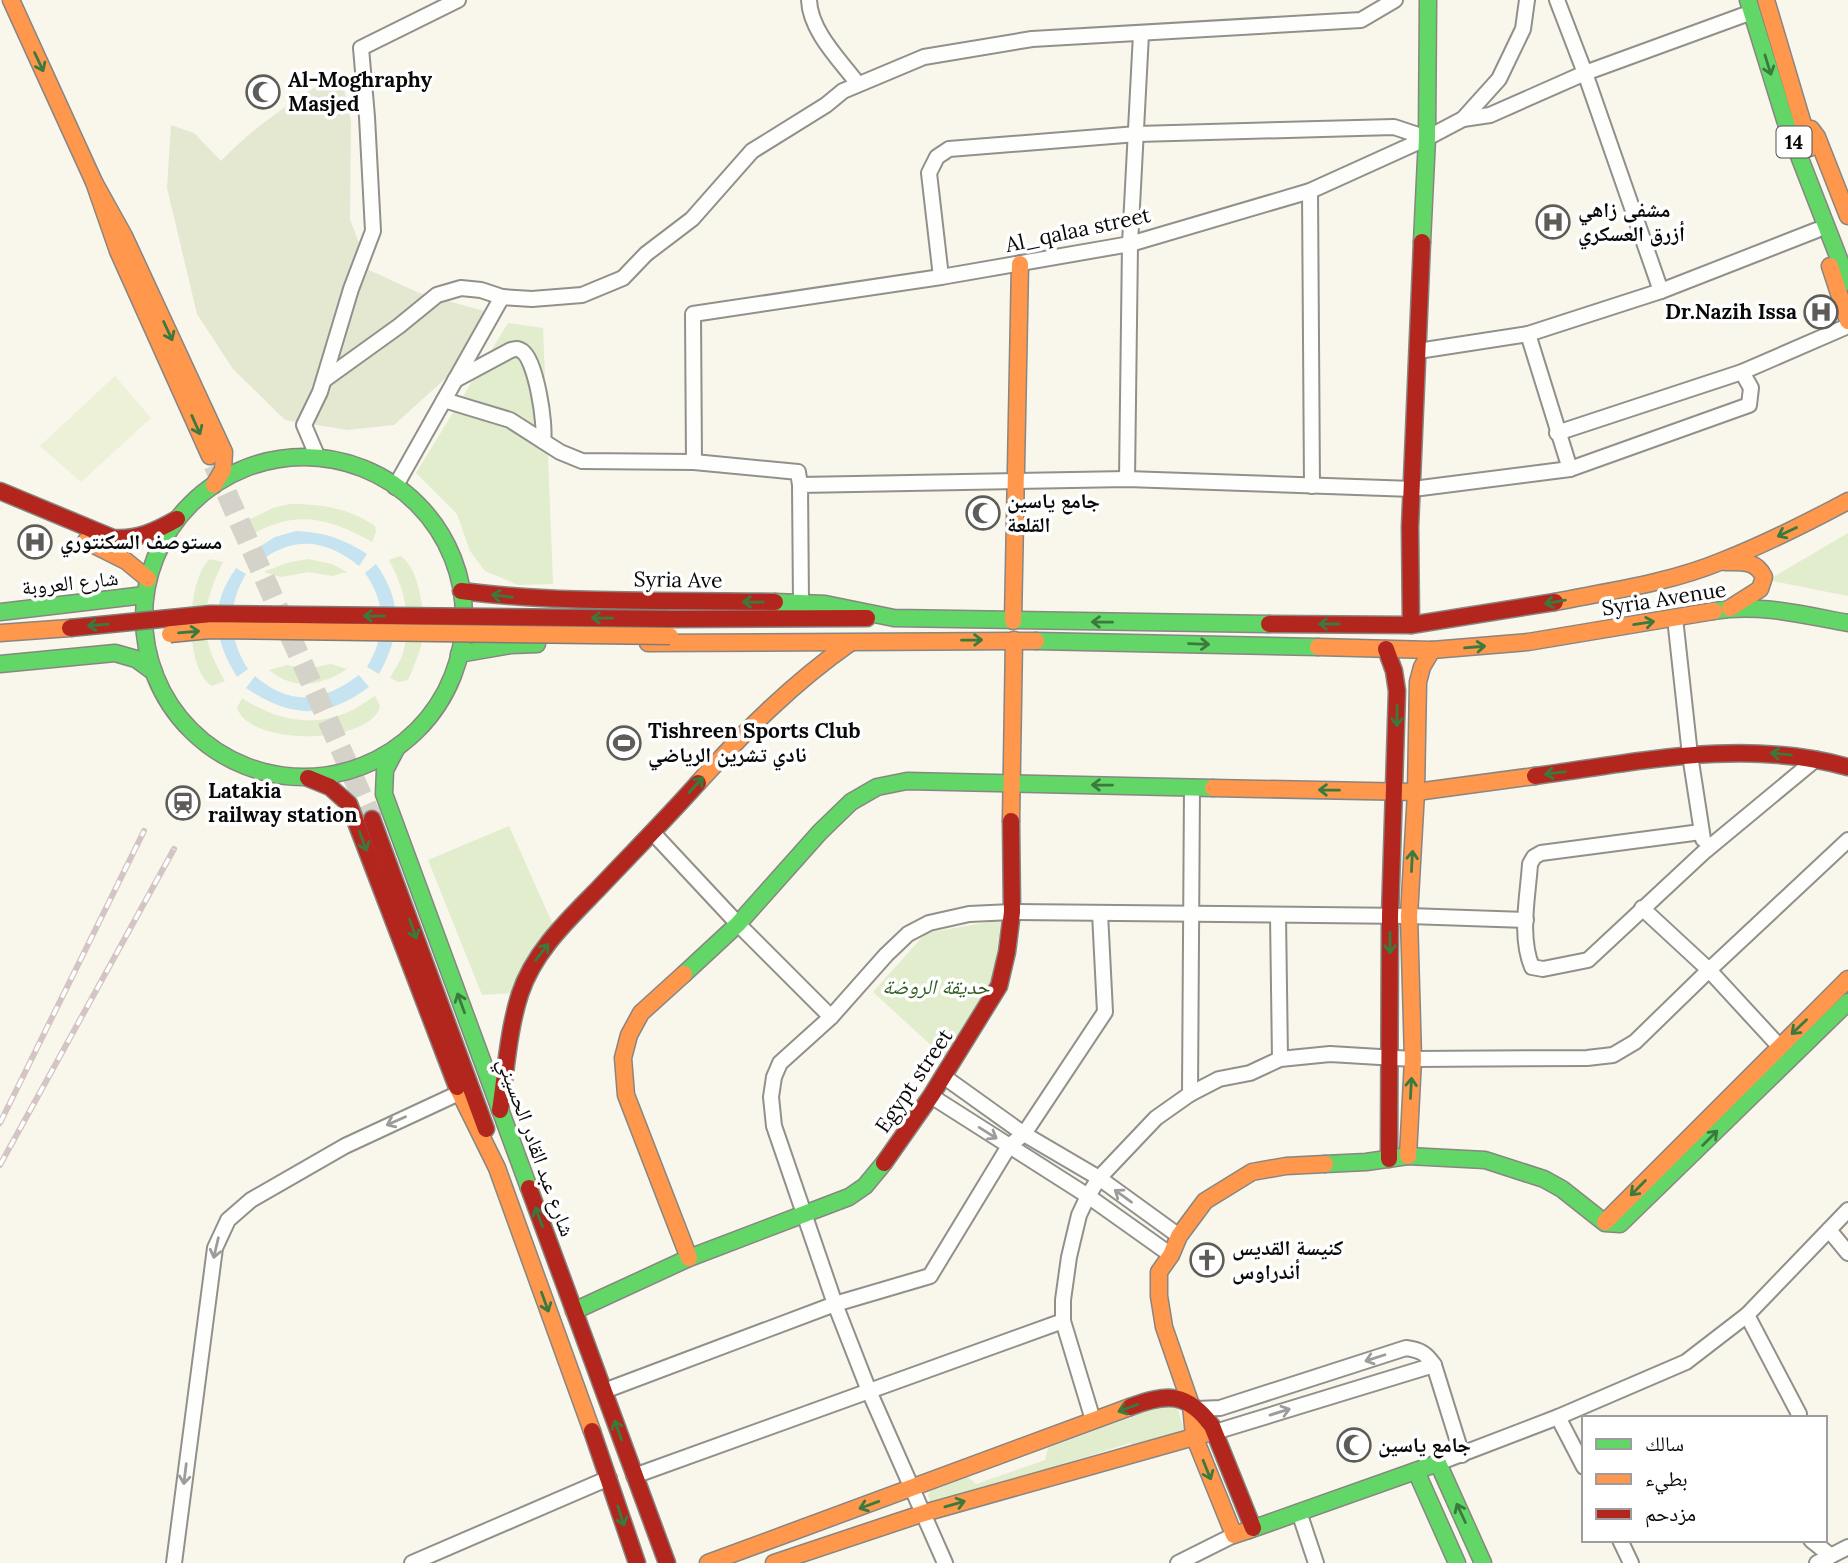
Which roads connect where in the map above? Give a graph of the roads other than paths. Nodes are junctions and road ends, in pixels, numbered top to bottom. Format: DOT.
graph roads {
  1 [pos="11,0"];
  2 [pos="458,0"];
  3 [pos="809,0"];
  4 [pos="1395,0"];
  5 [pos="1428,0"];
  6 [pos="1527,0"];
  7 [pos="1557,0"];
  8 [pos="1766,0"];
  9 [pos="1750,6"];
  10 [pos="1141,34"];
  11 [pos="1585,73"];
  12 [pos="858,84"];
  13 [pos="1793,118"];
  14 [pos="1463,119"];
  15 [pos="1137,134"];
  16 [pos="1427,138"];
  17 [pos="94,182"];
  18 [pos="1310,191"];
  19 [pos="1848,216"];
  20 [pos="1817,230"];
  21 [pos="1130,244"];
  22 [pos="1848,245"];
  23 [pos="1020,264"];
  24 [pos="941,277"];
  25 [pos="1848,282"];
  26 [pos="1661,291"];
  27 [pos="502,297"];
  28 [pos="1848,321"];
  29 [pos="1848,326"];
  30 [pos="1528,334"];
  31 [pos="1418,351"];
  32 [pos="1742,372"];
  33 [pos="324,380"];
  34 [pos="454,381"];
  35 [pos="444,400"];
  36 [pos="1557,433"];
  37 [pos="543,441"];
  38 [pos="210,456"];
  39 [pos="318,458"];
  40 [pos="694,462"];
  41 [pos="1570,469"];
  42 [pos="1127,480"];
  43 [pos="1016,482"];
  44 [pos="214,485"];
  45 [pos="800,485"];
  46 [pos="1312,486"];
  47 [pos="396,487"];
  48 [pos="1413,489"];
  49 [pos="0,491"];
  50 [pos="1848,495"];
  51 [pos="1841,505"];
  52 [pos="0,506"];
  53 [pos="177,519"];
  54 [pos="1721,562"];
  55 [pos="148,579"];
  56 [pos="461,591"];
  57 [pos="145,595"];
  58 [pos="801,602"];
  59 [pos="1730,608"];
  60 [pos="0,612"];
  61 [pos="894,618"];
  62 [pos="1675,618"];
  63 [pos="1013,621"];
  64 [pos="1848,622"];
  65 [pos="1411,625"];
  66 [pos="0,633"];
  67 [pos="71,635"];
  68 [pos="1014,640"];
  69 [pos="903,641"];
  70 [pos="850,643"];
  71 [pos="0,648"];
  72 [pos="1386,649"];
  73 [pos="1432,650"];
  74 [pos="459,654"];
  75 [pos="0,664"];
  76 [pos="153,672"];
  77 [pos="398,747"];
  78 [pos="1690,755"];
  79 [pos="1815,759"];
  80 [pos="1848,767"];
  81 [pos="305,777"];
  82 [pos="1011,783"];
  83 [pos="374,787"];
  84 [pos="1192,787"];
  85 [pos="1396,791"];
  86 [pos="1416,792"];
  87 [pos="349,804"];
  88 [pos="372,819"];
  89 [pos="1702,832"];
  90 [pos="653,833"];
  91 [pos="1848,840"];
  92 [pos="1704,850"];
  93 [pos="1642,908"];
  94 [pos="1012,912"];
  95 [pos="1100,913"];
  96 [pos="1190,915"];
  97 [pos="1278,915"];
  98 [pos="1390,916"];
  99 [pos="1409,916"];
  100 [pos="1526,920"];
  101 [pos="738,924"];
  102 [pos="1709,970"];
  103 [pos="1848,979"];
  104 [pos="1848,1002"];
  105 [pos="831,1017"];
  106 [pos="1779,1046"];
  107 [pos="1389,1058"];
  108 [pos="1280,1059"];
  109 [pos="1413,1059"];
  110 [pos="943,1076"];
  111 [pos="458,1093"];
  112 [pos="1190,1094"];
  113 [pos="931,1096"];
  114 [pos="500,1110"];
  115 [pos="1024,1134"];
  116 [pos="1009,1146"];
  117 [pos="1408,1156"];
  118 [pos="1390,1159"];
  119 [pos="497,1168"];
  120 [pos="1099,1178"];
  121 [pos="1088,1196"];
  122 [pos="1848,1210"];
  123 [pos="803,1215"];
  124 [pos="1605,1222"];
  125 [pos="1829,1230"];
  126 [pos="1179,1236"];
  127 [pos="1848,1254"];
  128 [pos="1171,1255"];
  129 [pos="689,1258"];
  130 [pos="835,1304"];
  131 [pos="574,1311"];
  132 [pos="1747,1315"];
  133 [pos="1063,1321"];
  134 [pos="1434,1366"];
  135 [pos="604,1391"];
  136 [pos="869,1391"];
  137 [pos="1194,1407"];
  138 [pos="1799,1416"];
  139 [pos="1558,1417"];
  140 [pos="1093,1420"];
  141 [pos="1215,1432"];
  142 [pos="1194,1436"];
  143 [pos="1462,1455"];
  144 [pos="1438,1463"];
  145 [pos="1582,1463"];
  146 [pos="1416,1471"];
  147 [pos="634,1476"];
  148 [pos="609,1478"];
  149 [pos="911,1487"];
  150 [pos="1299,1512"];
  151 [pos="924,1513"];
  152 [pos="1253,1528"];
  153 [pos="1234,1535"];
  154 [pos="1621,1542"];
  155 [pos="1814,1542"];
  156 [pos="1848,1547"];
  157 [pos="813,1556"];
  158 [pos="1832,1556"];
  159 [pos="1200,1559"];
  160 [pos="174,1563"];
  161 [pos="412,1563"];
  162 [pos="637,1563"];
  163 [pos="667,1563"];
  164 [pos="708,1563"];
  165 [pos="774,1563"];
  166 [pos="945,1563"];
  167 [pos="1178,1563"];
  168 [pos="1317,1563"];
  169 [pos="1457,1563"];
  170 [pos="1483,1563"];
  171 [pos="1631,1563"];
  172 [pos="1817,1563"];
  1 -- 17 [label="main road, one-way"];
  2 -- 33 [label="street"];
  3 -- 12 [label="street"];
  4 -- 10 [label="street"];
  5 -- 16 [label="main road"];
  6 -- 14 [label="street, Al_qalaa street"];
  7 -- 11 [label="street"];
  8 -- 13 [label="main road, 14"];
  9 -- 11 [label="street"];
  9 -- 13 [label="main road, 14, one-way"];
  10 -- 12 [label="street"];
  10 -- 15 [label="street"];
  11 -- 14 [label="street"];
  11 -- 26 [label="street"];
  12 -- 27 [label="street"];
  13 -- 19 [label="main road"];
  13 -- 20 [label="main road"];
  13 -- 22 [label="main road, 14"];
  13 -- 25 [label="main road, 14"];
  14 -- 16 [label="street, Al_qalaa street"];
  15 -- 16 [label="street"];
  15 -- 21 [label="street"];
  15 -- 24 [label="street"];
  16 -- 18 [label="street, Al_qalaa street"];
  16 -- 31 [label="main road"];
  17 -- 38 [label="main road, one-way"];
  17 -- 44 [label="main road, one-way"];
  18 -- 21 [label="street, Al_qalaa street"];
  18 -- 46 [label="street"];
  20 -- 26 [label="street"];
  20 -- 28 [label="main road"];
  21 -- 23 [label="street, Al_qalaa street"];
  21 -- 42 [label="street"];
  23 -- 24 [label="street, Al_qalaa street"];
  23 -- 43 [label="main road"];
  24 -- 40 [label="street, Al_qalaa street"];
  26 -- 30 [label="street"];
  27 -- 33 [label="street"];
  27 -- 34 [label="street"];
  29 -- 32 [label="street"];
  30 -- 31 [label="street"];
  30 -- 36 [label="street"];
  31 -- 48 [label="main road"];
  32 -- 36 [label="street"];
  32 -- 41 [label="street"];
  33 -- 39 [label="street"];
  34 -- 35 [label="street"];
  34 -- 37 [label="street"];
  35 -- 37 [label="street"];
  35 -- 47 [label="street"];
  36 -- 41 [label="street"];
  37 -- 40 [label="street"];
  39 -- 44 [label="main road"];
  39 -- 47 [label="main road"];
  40 -- 45 [label="street"];
  41 -- 48 [label="street"];
  42 -- 43 [label="street"];
  42 -- 46 [label="street"];
  43 -- 45 [label="street"];
  43 -- 63 [label="main road"];
  44 -- 53 [label="main road"];
  45 -- 58 [label="street"];
  46 -- 48 [label="street"];
  47 -- 56 [label="main road"];
  48 -- 65 [label="main road"];
  49 -- 53 [label="main road"];
  50 -- 51 [label="main road, Syria Avenue"];
  51 -- 54 [label="main road, Syria Avenue, one-way"];
  52 -- 55 [label="main road"];
  53 -- 55 [label="main road"];
  54 -- 59 [label="main road"];
  54 -- 65 [label="main road, Syria Avenue, one-way"];
  55 -- 57 [label="main road"];
  58 -- 56 [label="main road, Syria Ave, one-way"];
  56 -- 74 [label="main road"];
  57 -- 60 [label="main road, شارع العروبة"];
  57 -- 76 [label="main road"];
  58 -- 61 [label="main road, Syria Ave"];
  59 -- 62 [label="main road, Syria Avenue"];
  59 -- 64 [label="main road, Syria Avenue"];
  61 -- 63 [label="main road, Syria Avenue"];
  61 -- 67 [label="main road, one-way, bridge"];
  73 -- 62 [label="main road, Syria Avenue, one-way"];
  62 -- 78 [label="street"];
  65 -- 63 [label="main road, Syria Avenue, one-way"];
  66 -- 67 [label="main road"];
  67 -- 69 [label="main road, one-way, bridge"];
  67 -- 71 [label="main road"];
  69 -- 68 [label="main road, Syria Avenue, one-way"];
  68 -- 72 [label="main road, Syria Avenue, one-way"];
  68 -- 82 [label="main road, Egypt street"];
  69 -- 70 [label="main road"];
  70 -- 74 [label="main road"];
  90 -- 70 [label="main road, one-way"];
  72 -- 73 [label="main road, Syria Avenue"];
  72 -- 85 [label="main road, one-way"];
  73 -- 86 [label="main road"];
  74 -- 77 [label="main road"];
  75 -- 76 [label="main road"];
  76 -- 81 [label="main road"];
  77 -- 81 [label="main road"];
  77 -- 83 [label="main road, شارع عبد القادر الحسيني"];
  79 -- 78 [label="main road, one-way"];
  78 -- 86 [label="main road, one-way"];
  78 -- 89 [label="street"];
  79 -- 80 [label="main road"];
  79 -- 92 [label="street"];
  81 -- 87 [label="main road, شارع عبد القادر الحسيني"];
  84 -- 82 [label="main road, one-way"];
  82 -- 94 [label="main road, Egypt street"];
  82 -- 101 [label="main road"];
  83 -- 87 [label="main road"];
  114 -- 83 [label="main road, شارع عبد القادر الحسيني, one-way"];
  85 -- 84 [label="main road, one-way"];
  84 -- 96 [label="street"];
  85 -- 86 [label="main road"];
  85 -- 98 [label="main road"];
  99 -- 86 [label="main road, one-way"];
  87 -- 111 [label="main road, شارع عبد القادر الحسيني, one-way"];
  88 -- 119 [label="main road, one-way"];
  89 -- 92 [label="street"];
  89 -- 100 [label="street"];
  90 -- 101 [label="street"];
  114 -- 90 [label="main road, one-way"];
  91 -- 102 [label="street"];
  92 -- 93 [label="street"];
  93 -- 100 [label="street"];
  93 -- 102 [label="street"];
  94 -- 95 [label="street"];
  94 -- 105 [label="street"];
  94 -- 110 [label="main road, Egypt street"];
  95 -- 96 [label="street"];
  95 -- 115 [label="street"];
  96 -- 97 [label="street"];
  96 -- 112 [label="street"];
  97 -- 98 [label="street"];
  97 -- 108 [label="street"];
  98 -- 99 [label="street"];
  98 -- 107 [label="main road, one-way"];
  99 -- 100 [label="street"];
  99 -- 109 [label="main road"];
  101 -- 105 [label="street"];
  101 -- 129 [label="main road"];
  102 -- 106 [label="street"];
  102 -- 109 [label="street"];
  103 -- 106 [label="main road, one-way"];
  124 -- 104 [label="main road, one-way"];
  105 -- 123 [label="street"];
  106 -- 124 [label="main road, one-way"];
  107 -- 108 [label="street"];
  107 -- 109 [label="street"];
  107 -- 118 [label="main road"];
  108 -- 112 [label="street"];
  117 -- 109 [label="main road, one-way"];
  110 -- 113 [label="main road, Egypt street"];
  110 -- 115 [label="street"];
  111 -- 119 [label="main road, شارع عبد القادر الحسيني"];
  111 -- 160 [label="street, one-way"];
  112 -- 120 [label="street"];
  113 -- 116 [label="street, one-way"];
  113 -- 123 [label="main road, Egypt street"];
  131 -- 114 [label="main road, شارع عبد القادر الحسيني, one-way"];
  115 -- 116 [label="street"];
  115 -- 120 [label="street"];
  116 -- 121 [label="street"];
  116 -- 130 [label="street"];
  117 -- 118 [label="main road"];
  117 -- 124 [label="main road"];
  118 -- 126 [label="main road"];
  119 -- 148 [label="main road, شارع عبد القادر الحسيني, one-way"];
  120 -- 121 [label="street"];
  126 -- 120 [label="street, one-way"];
  121 -- 128 [label="street"];
  121 -- 133 [label="street"];
  122 -- 125 [label="street"];
  123 -- 129 [label="main road, Egypt street"];
  123 -- 130 [label="street"];
  125 -- 127 [label="street"];
  125 -- 132 [label="street"];
  126 -- 128 [label="main road"];
  128 -- 137 [label="main road"];
  129 -- 131 [label="main road, Egypt street"];
  130 -- 135 [label="street"];
  130 -- 136 [label="street"];
  131 -- 135 [label="main road, شارع عبد القادر الحسيني"];
  132 -- 138 [label="street"];
  132 -- 139 [label="street"];
  133 -- 136 [label="street"];
  133 -- 140 [label="street"];
  134 -- 137 [label="street, one-way"];
  141 -- 134 [label="street, one-way"];
  134 -- 143 [label="street"];
  147 -- 135 [label="main road, شارع عبد القادر الحسيني, one-way"];
  136 -- 147 [label="street"];
  136 -- 149 [label="street"];
  137 -- 140 [label="main road, one-way"];
  137 -- 141 [label="main road"];
  137 -- 142 [label="main road"];
  139 -- 143 [label="street"];
  139 -- 145 [label="street"];
  140 -- 149 [label="main road"];
  141 -- 142 [label="main road"];
  141 -- 152 [label="main road"];
  151 -- 142 [label="main road, one-way"];
  142 -- 153 [label="main road, one-way"];
  143 -- 144 [label="street"];
  144 -- 146 [label="main road"];
  170 -- 144 [label="main road, one-way"];
  146 -- 150 [label="main road"];
  146 -- 169 [label="main road"];
  147 -- 163 [label="main road, شارع عبد القادر الحسيني"];
  148 -- 161 [label="street"];
  148 -- 162 [label="main road, شارع عبد القادر الحسيني, one-way"];
  149 -- 151 [label="street"];
  149 -- 164 [label="main road, one-way"];
  150 -- 152 [label="main road"];
  150 -- 168 [label="street"];
  151 -- 157 [label="main road"];
  151 -- 166 [label="street"];
  152 -- 153 [label="main road"];
  153 -- 159 [label="street"];
  154 -- 171 [label="street"];
  155 -- 158 [label="street"];
  156 -- 158 [label="street"];
  157 -- 165 [label="main road"];
  158 -- 172 [label="street"];
  159 -- 167 [label="street"];
}
